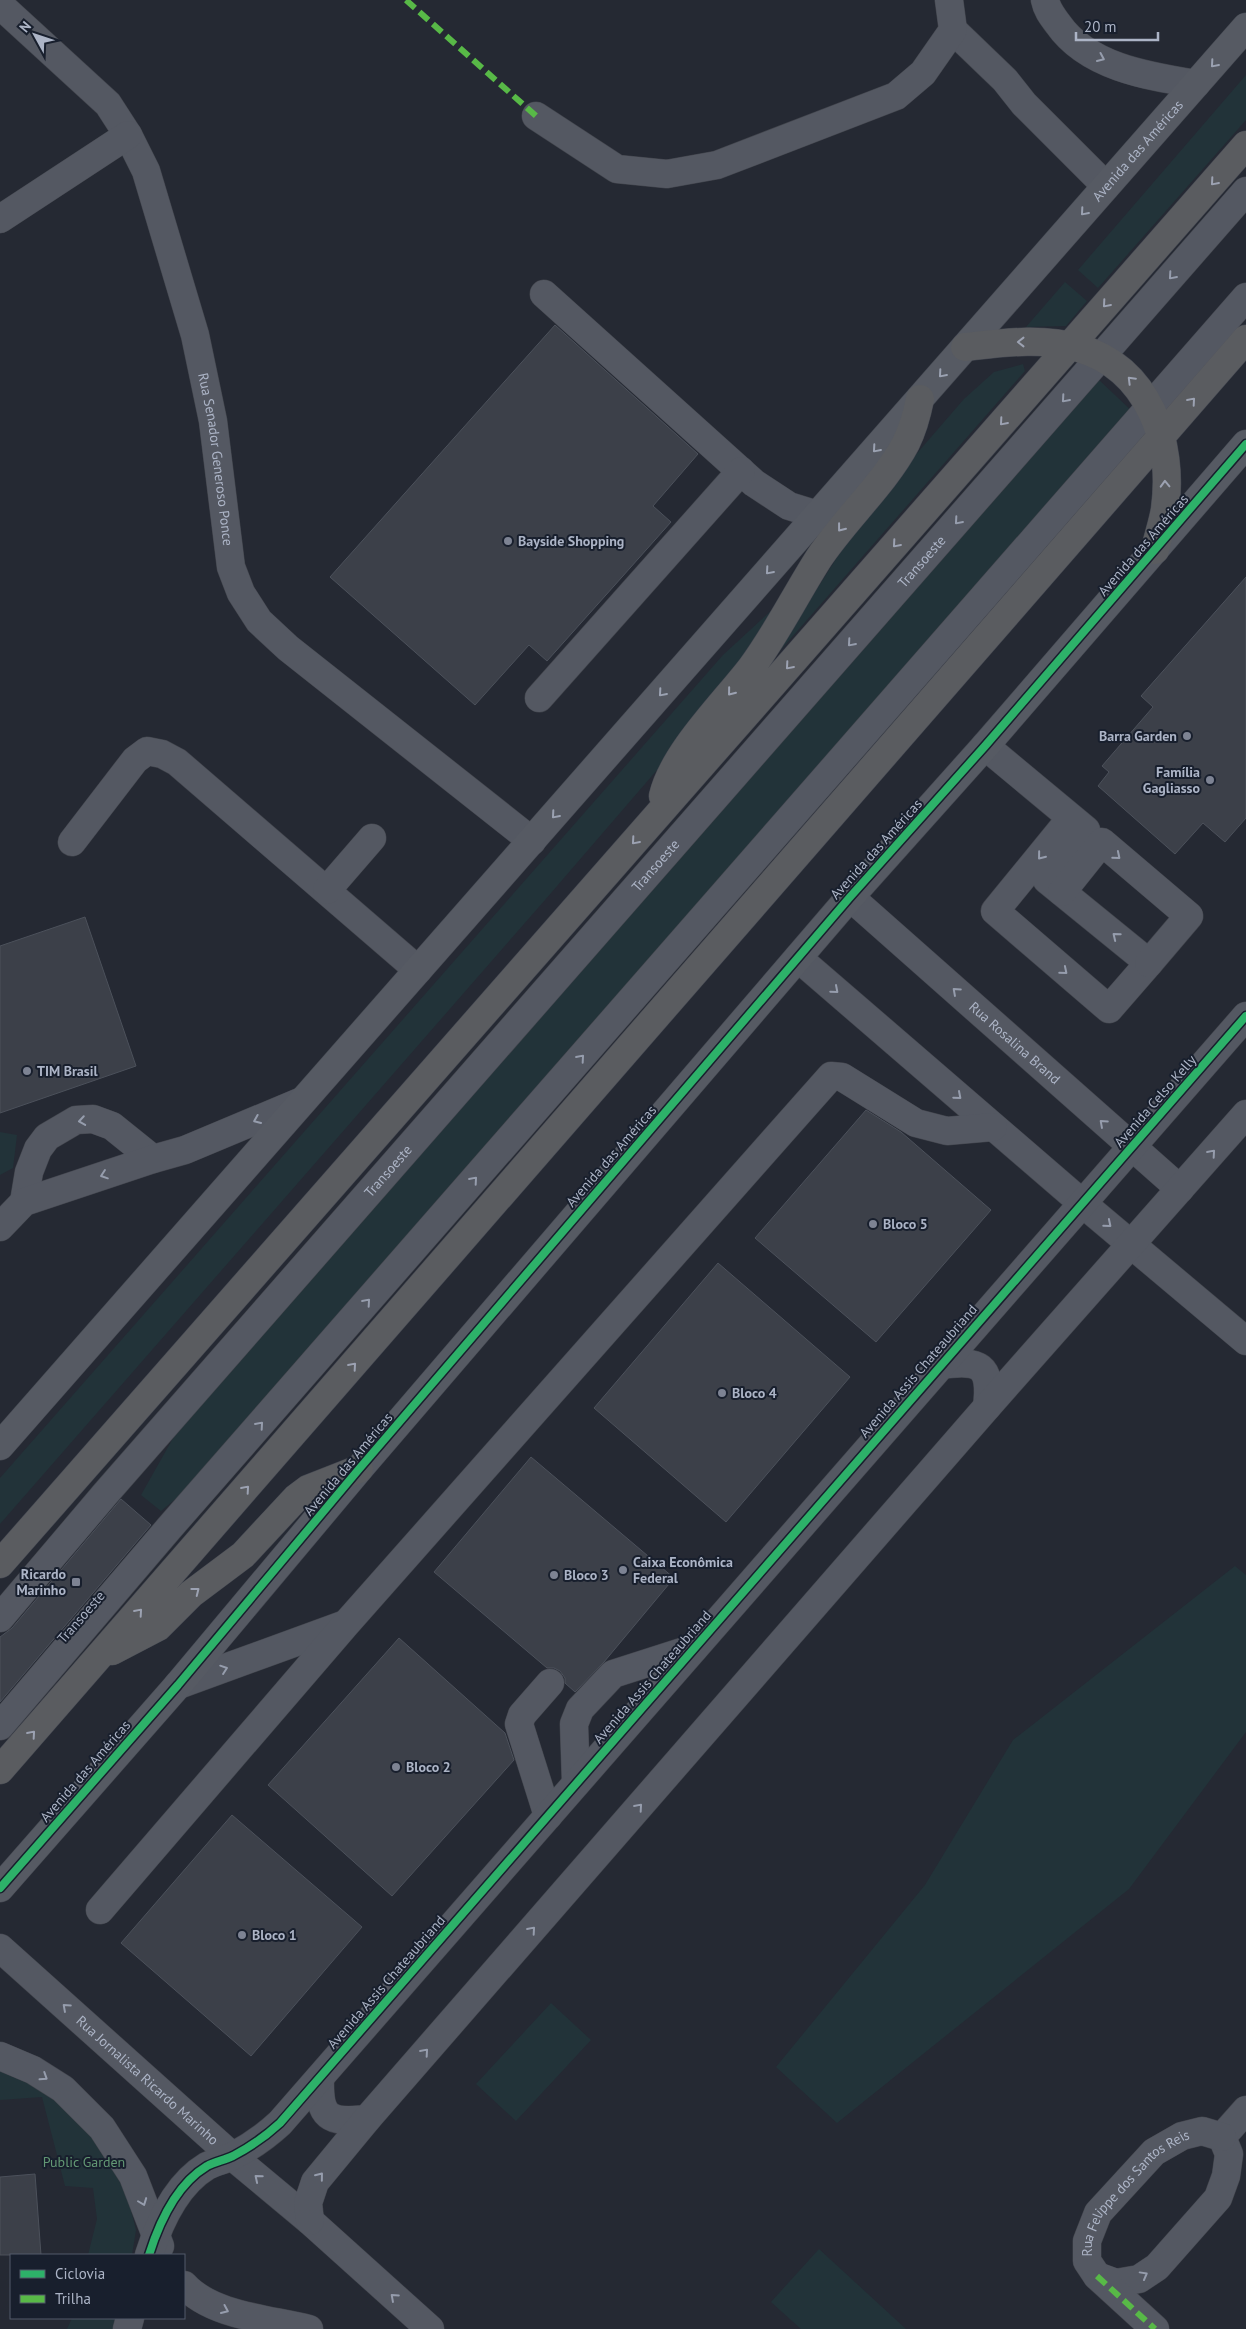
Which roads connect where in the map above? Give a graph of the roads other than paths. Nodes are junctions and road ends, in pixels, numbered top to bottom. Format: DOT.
graph roads {
  1 [pos="949,0"];
  2 [pos="1045,0"];
  3 [pos="0,5"];
  4 [pos="1246,27"];
  5 [pos="953,30"];
  6 [pos="1196,84"];
  7 [pos="536,116"];
  8 [pos="128,134"];
  9 [pos="1246,145"];
  10 [pos="1106,186"];
  11 [pos="1246,191"];
  12 [pos="1246,209"];
  13 [pos="0,219"];
  14 [pos="1204,239"];
  15 [pos="544,294"];
  16 [pos="1246,297"];
  17 [pos="1246,339"];
  18 [pos="1070,346"];
  19 [pos="965,347"];
  20 [pos="1101,357"];
  21 [pos="920,399"];
  22 [pos="1151,407"];
  23 [pos="1161,438"];
  24 [pos="1246,444"];
  25 [pos="741,472"];
  26 [pos="818,515"];
  27 [pos="1155,550"];
  28 [pos="539,698"];
  29 [pos="985,746"];
  30 [pos="658,815"];
  31 [pos="1071,818"];
  32 [pos="372,838"];
  33 [pos="532,841"];
  34 [pos="72,842"];
  35 [pos="327,890"];
  36 [pos="1062,892"];
  37 [pos="850,897"];
  38 [pos="798,958"];
  39 [pos="1149,963"];
  40 [pos="418,970"];
  41 [pos="1246,1016"];
  42 [pos="302,1101"];
  43 [pos="1246,1114"];
  44 [pos="993,1127"];
  45 [pos="1131,1147"];
  46 [pos="153,1159"];
  47 [pos="1180,1189"];
  48 [pos="1082,1203"];
  49 [pos="10,1212"];
  50 [pos="1131,1244"];
  51 [pos="1246,1340"];
  52 [pos="940,1365"];
  53 [pos="988,1407"];
  54 [pos="0,1446"];
  55 [pos="359,1469"];
  56 [pos="106,1493"];
  57 [pos="0,1564"];
  58 [pos="0,1618"];
  59 [pos="346,1624"];
  60 [pos="0,1629"];
  61 [pos="694,1648"];
  62 [pos="100,1657"];
  63 [pos="178,1685"];
  64 [pos="559,1686"];
  65 [pos="3,1723"];
  66 [pos="0,1770"];
  67 [pos="576,1783"];
  68 [pos="548,1816"];
  69 [pos="0,1888"];
  70 [pos="100,1910"];
  71 [pos="0,1948"];
  72 [pos="0,2056"];
  73 [pos="320,2078"];
  74 [pos="1246,2110"];
  75 [pos="367,2119"];
  76 [pos="1222,2137"];
  77 [pos="232,2156"];
  78 [pos="310,2221"];
  79 [pos="156,2248"];
  80 [pos="1097,2276"];
  81 [pos="185,2286"];
  82 [pos="263,2324"];
  83 [pos="309,2329"];
  84 [pos="430,2329"];
  85 [pos="1155,2329"];
  1 -- 5 [label="street"];
  2 -- 6 [label="street, one-way"];
  3 -- 8 [label="street, Rua Senador Generoso Ponce"];
  4 -- 6 [label="main road, Avenida das Américas, one-way"];
  5 -- 7 [label="street"];
  5 -- 10 [label="street"];
  6 -- 10 [label="main road, Avenida das Américas"];
  8 -- 13 [label="street"];
  8 -- 33 [label="street, Rua Senador Generoso Ponce"];
  9 -- 18 [label="highway, one-way"];
  10 -- 19 [label="main road, Avenida das Américas, one-way"];
  11 -- 14 [label="street, Transoeste"];
  12 -- 14 [label="street, Transoeste"];
  14 -- 20 [label="street, Transoeste, one-way"];
  15 -- 25 [label="street"];
  16 -- 22 [label="street, Transoeste"];
  23 -- 17 [label="highway, one-way"];
  18 -- 19 [label="highway, one-way"];
  18 -- 20 [label="highway"];
  18 -- 30 [label="highway, one-way"];
  19 -- 21 [label="main road, Avenida das Américas, one-way"];
  22 -- 20 [label="highway, one-way"];
  20 -- 56 [label="street, Transoeste, one-way"];
  21 -- 26 [label="main road, Avenida das Américas, one-way"];
  21 -- 30 [label="highway, one-way"];
  22 -- 23 [label="highway"];
  65 -- 22 [label="street, Transoeste, one-way"];
  27 -- 23 [label="highway, one-way"];
  62 -- 23 [label="highway, one-way"];
  24 -- 27 [label="main road, Avenida das Américas"];
  25 -- 26 [label="street"];
  25 -- 28 [label="street"];
  26 -- 33 [label="main road, Avenida das Américas, one-way"];
  27 -- 29 [label="main road, Avenida das Américas"];
  29 -- 31 [label="street"];
  29 -- 37 [label="main road, Avenida das Américas"];
  30 -- 57 [label="highway, one-way"];
  31 -- 36 [label="street"];
  31 -- 39 [label="street, one-way"];
  32 -- 35 [label="street"];
  33 -- 40 [label="main road, Avenida das Américas"];
  34 -- 35 [label="street"];
  35 -- 40 [label="street"];
  39 -- 36 [label="street, one-way"];
  36 -- 39 [label="street, one-way"];
  37 -- 38 [label="main road, Avenida das Américas"];
  45 -- 37 [label="street, Rua Rosalina Brand, one-way"];
  38 -- 44 [label="street, one-way"];
  38 -- 55 [label="main road, Avenida das Américas"];
  40 -- 42 [label="main road, Avenida das Américas"];
  41 -- 45 [label="street, Avenida Celso Kelly"];
  42 -- 46 [label="street, one-way"];
  42 -- 54 [label="main road, Avenida das Américas"];
  47 -- 43 [label="street, one-way"];
  44 -- 48 [label="street"];
  44 -- 59 [label="street"];
  45 -- 47 [label="street, Rua Rosalina Brand"];
  45 -- 48 [label="street, Avenida Celso Kelly"];
  46 -- 49 [label="street, one-way"];
  46 -- 49 [label="street, one-way"];
  47 -- 50 [label="street"];
  48 -- 50 [label="street, one-way"];
  48 -- 52 [label="street, Avenida Assis Chateaubriand"];
  50 -- 51 [label="street"];
  50 -- 53 [label="street"];
  52 -- 53 [label="street"];
  52 -- 61 [label="street, Avenida Assis Chateaubriand"];
  75 -- 53 [label="street, one-way"];
  62 -- 55 [label="highway, one-way"];
  55 -- 63 [label="main road, Avenida das Américas"];
  56 -- 58 [label="street, Transoeste"];
  56 -- 60 [label="street, Transoeste"];
  63 -- 59 [label="street, one-way"];
  59 -- 70 [label="street"];
  61 -- 67 [label="street, Avenida Assis Chateaubriand"];
  61 -- 67 [label="street"];
  66 -- 62 [label="highway, one-way"];
  63 -- 69 [label="main road, Avenida das Américas"];
  64 -- 68 [label="street"];
  67 -- 68 [label="street, Avenida Assis Chateaubriand"];
  68 -- 73 [label="street, Avenida Assis Chateaubriand"];
  77 -- 71 [label="street, Rua Jornalista Ricardo Marinho, one-way"];
  72 -- 79 [label="street, one-way"];
  73 -- 75 [label="street"];
  73 -- 77 [label="street, Avenida Assis Chateaubriand"];
  74 -- 76 [label="street, Rua Felippe dos Santos Reis"];
  78 -- 75 [label="street, one-way"];
  80 -- 76 [label="street, Rua Felippe dos Santos Reis, one-way"];
  76 -- 80 [label="street, Rua Felippe dos Santos Reis"];
  78 -- 77 [label="street, Rua Jornalista Ricardo Marinho, one-way"];
  77 -- 79 [label="street, Avenida Assis Chateaubriand"];
  84 -- 78 [label="street, Rua Jornalista Ricardo Marinho, one-way"];
  80 -- 85 [label="street"];
  81 -- 82 [label="street, one-way"];
  82 -- 83 [label="street"];
}
